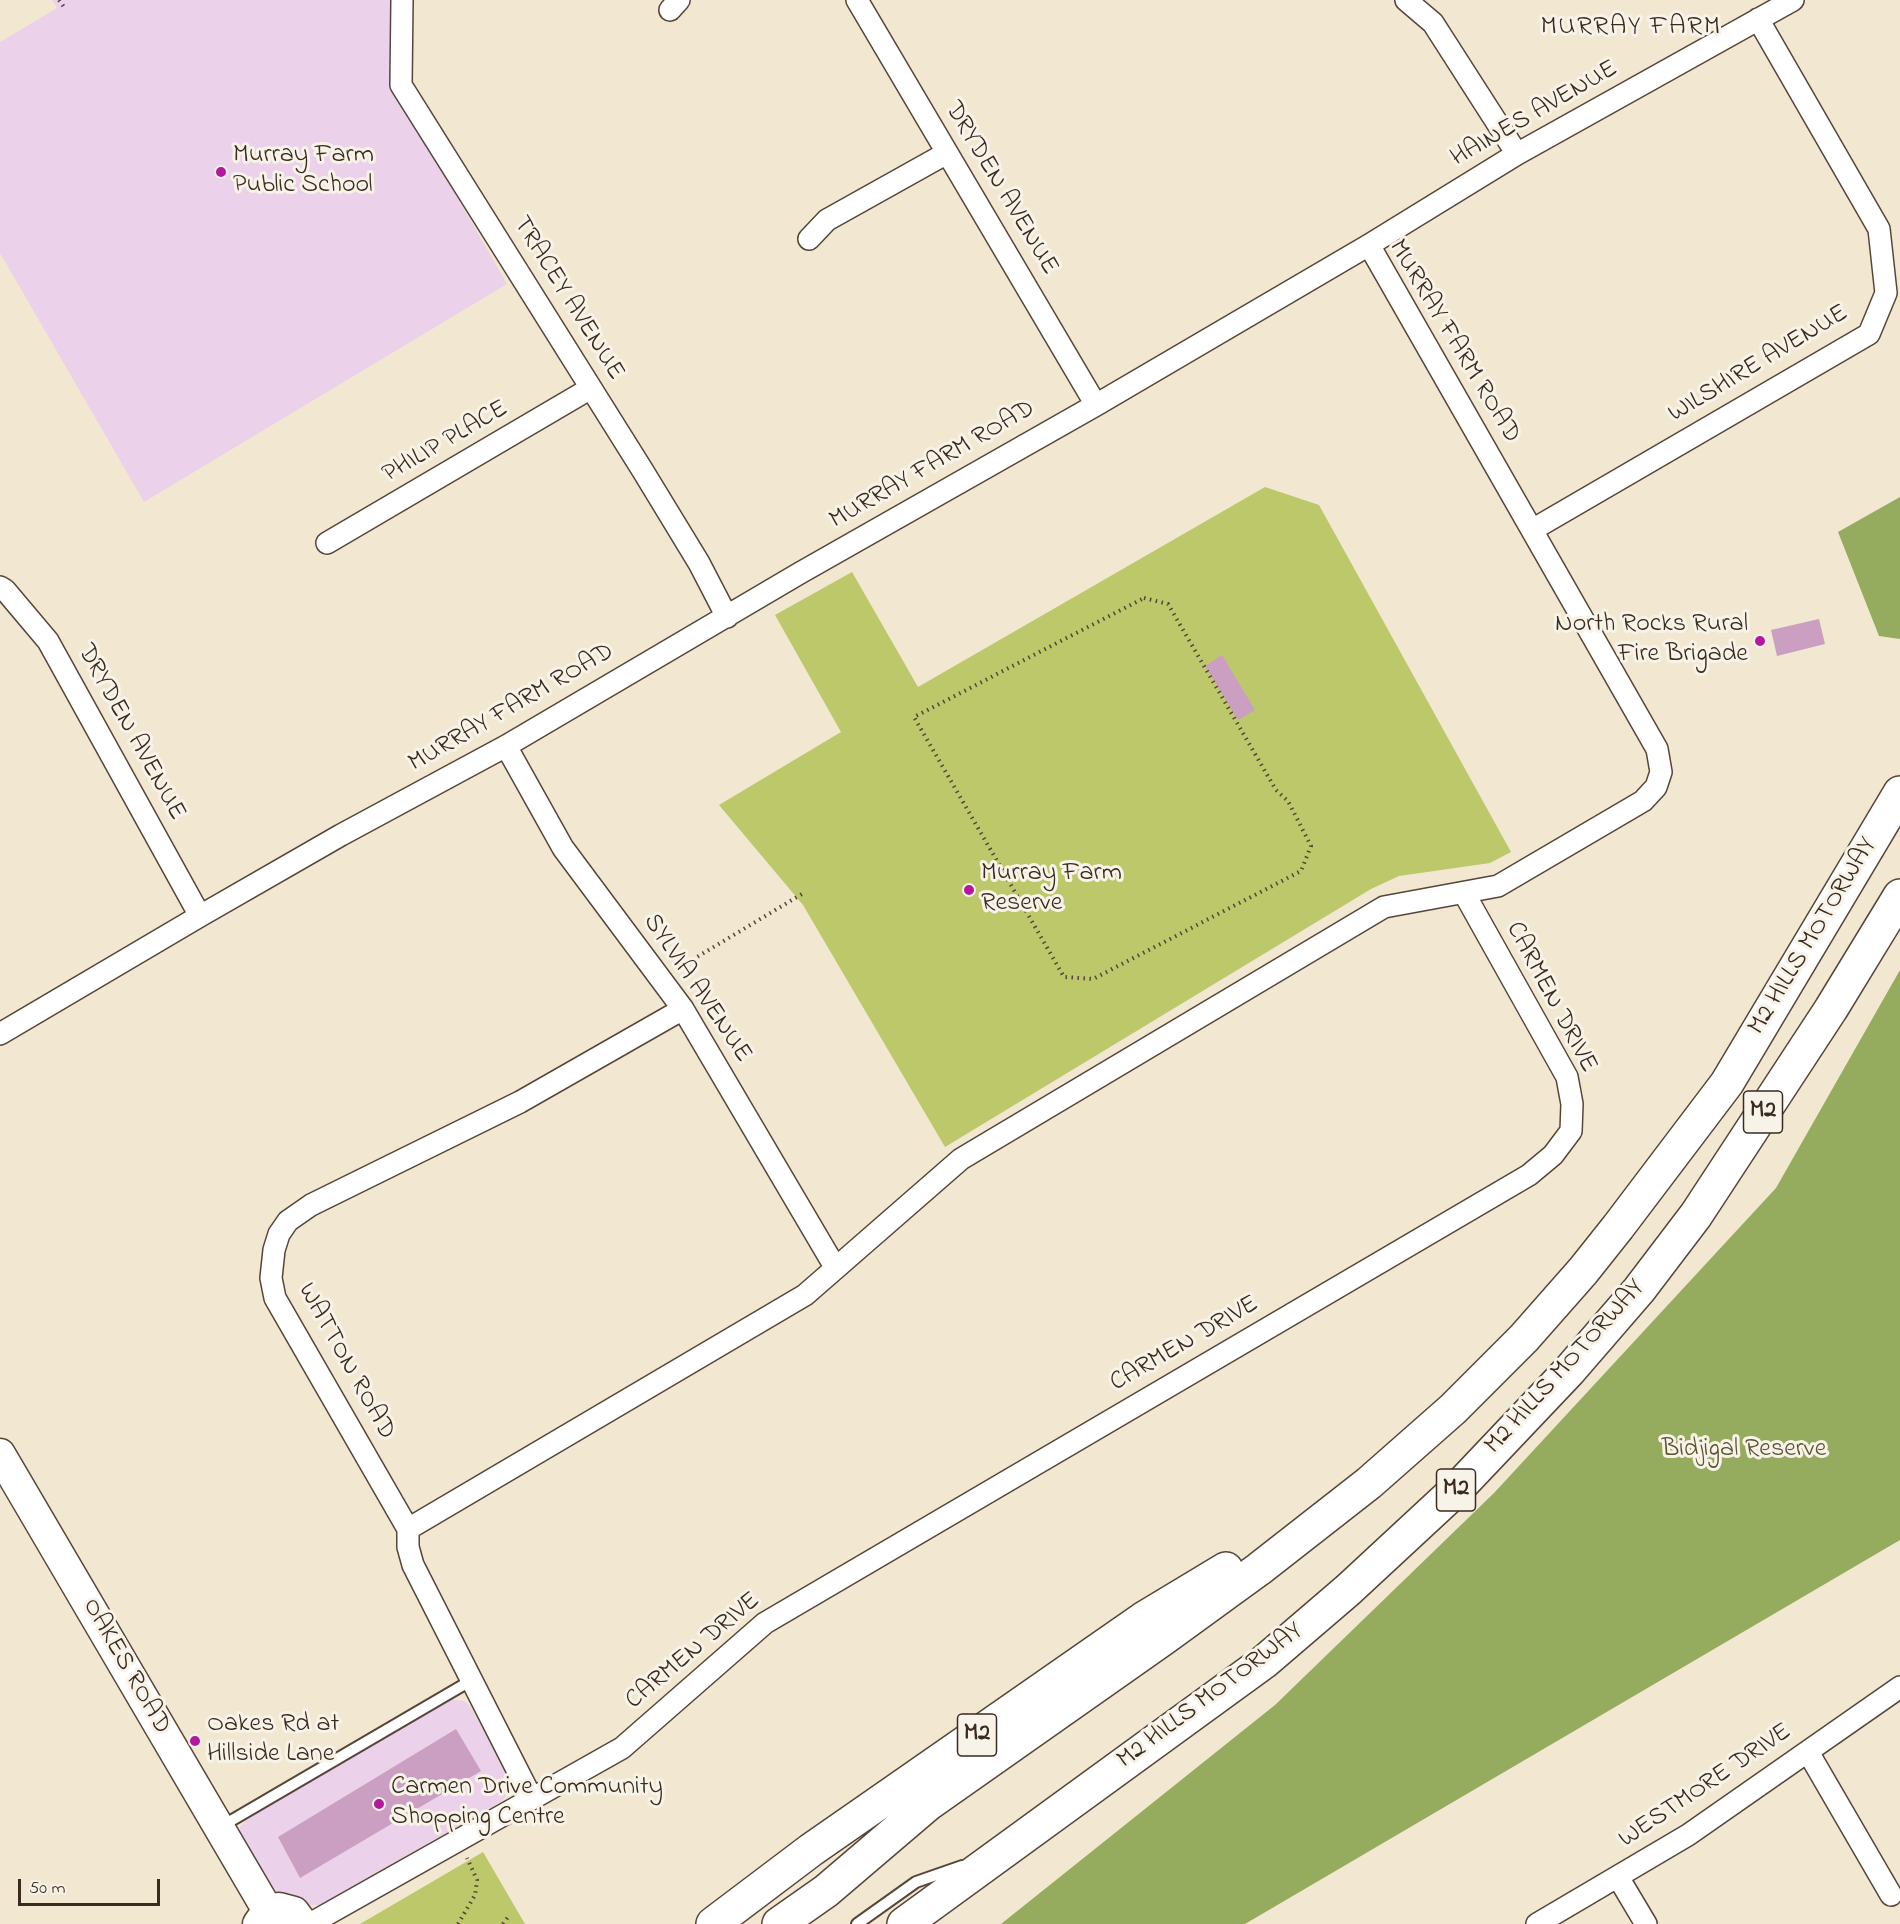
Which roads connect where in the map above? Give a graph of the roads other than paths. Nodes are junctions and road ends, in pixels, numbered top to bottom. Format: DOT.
graph roads {
  1 [pos="402,0"];
  2 [pos="857,0"];
  3 [pos="1406,0"];
  4 [pos="1793,0"];
  5 [pos="1758,19"];
  6 [pos="947,153"];
  7 [pos="1517,154"];
  8 [pos="809,239"];
  9 [pos="1369,245"];
  10 [pos="591,388"];
  11 [pos="1096,405"];
  12 [pos="1532,530"];
  13 [pos="327,543"];
  14 [pos="0,587"];
  15 [pos="727,617"];
  16 [pos="506,746"];
  17 [pos="1900,793"];
  18 [pos="1464,893"];
  19 [pos="1900,896"];
  20 [pos="200,916"];
  21 [pos="683,1010"];
  22 [pos="0,1034"];
  23 [pos="835,1267"];
  24 [pos="0,1454"];
  25 [pos="1369,1483"];
  26 [pos="408,1529"];
  27 [pos="472,1680"];
  28 [pos="1900,1687"];
  29 [pos="1177,1726"];
  30 [pos="1808,1752"];
  31 [pos="532,1799"];
  32 [pos="928,1804"];
  33 [pos="219,1828"];
  34 [pos="1002,1851"];
  35 [pos="1618,1877"];
  36 [pos="1891,1895"];
  37 [pos="263,1918"];
  38 [pos="303,1924"];
  39 [pos="310,1924"];
  40 [pos="713,1924"];
  41 [pos="779,1924"];
  42 [pos="795,1924"];
  43 [pos="857,1924"];
  44 [pos="904,1924"];
  45 [pos="938,1924"];
  46 [pos="1537,1924"];
  47 [pos="1646,1924"];
  1 -- 10 [label="street, TRACEY AVENUE"];
  2 -- 6 [label="street, DRYDEN AVENUE"];
  3 -- 7 [label="street"];
  4 -- 5 [label="street, HAINES AVENUE"];
  5 -- 7 [label="street, HAINES AVENUE"];
  5 -- 12 [label="street, WILSHIRE AVENUE"];
  6 -- 8 [label="street"];
  6 -- 11 [label="street, DRYDEN AVENUE"];
  7 -- 9 [label="street, HAINES AVENUE"];
  9 -- 11 [label="street, MURRAY FARM ROAD"];
  9 -- 12 [label="street, MURRAY FARM ROAD"];
  10 -- 13 [label="street, PHILIP PLACE"];
  10 -- 15 [label="street, TRACEY AVENUE"];
  11 -- 15 [label="street, MURRAY FARM ROAD"];
  12 -- 18 [label="street, MURRAY FARM ROAD"];
  14 -- 20 [label="street, DRYDEN AVENUE"];
  15 -- 16 [label="street, MURRAY FARM ROAD"];
  16 -- 20 [label="street, MURRAY FARM ROAD"];
  16 -- 21 [label="street, SYLVIA AVENUE"];
  17 -- 25 [label="highway, M2 HILLS MOTORWAY / M2"];
  18 -- 23 [label="street"];
  18 -- 31 [label="street, CARMEN DRIVE"];
  19 -- 29 [label="highway, M2 HILLS MOTORWAY / M2"];
  20 -- 22 [label="street, MURRAY FARM ROAD"];
  21 -- 23 [label="street, SYLVIA AVENUE"];
  21 -- 26 [label="street, WATTON ROAD"];
  23 -- 26 [label="street"];
  24 -- 33 [label="main road, OAKES ROAD"];
  25 -- 32 [label="highway, M2 HILLS MOTORWAY / M2"];
  25 -- 40 [label="highway, M2 HILLS MOTORWAY / M2"];
  26 -- 27 [label="street, WATTON ROAD"];
  27 -- 31 [label="street, WATTON ROAD"];
  27 -- 33 [label="lane"];
  28 -- 30 [label="street, WESTMORE DRIVE"];
  29 -- 34 [label="highway, M2 HILLS MOTORWAY / M2"];
  29 -- 45 [label="highway, M2"];
  30 -- 35 [label="street, WESTMORE DRIVE"];
  30 -- 36 [label="street"];
  31 -- 39 [label="street, CARMEN DRIVE"];
  32 -- 41 [label="highway, M2 HILLS MOTORWAY / M2"];
  32 -- 42 [label="lane, M2"];
  33 -- 37 [label="main road, OAKES ROAD"];
  34 -- 43 [label="lane, M2"];
  34 -- 44 [label="highway, M2 HILLS MOTORWAY / M2"];
  35 -- 46 [label="street, WESTMORE DRIVE"];
  35 -- 47 [label="street"];
  37 -- 38 [label="main road"];
}
